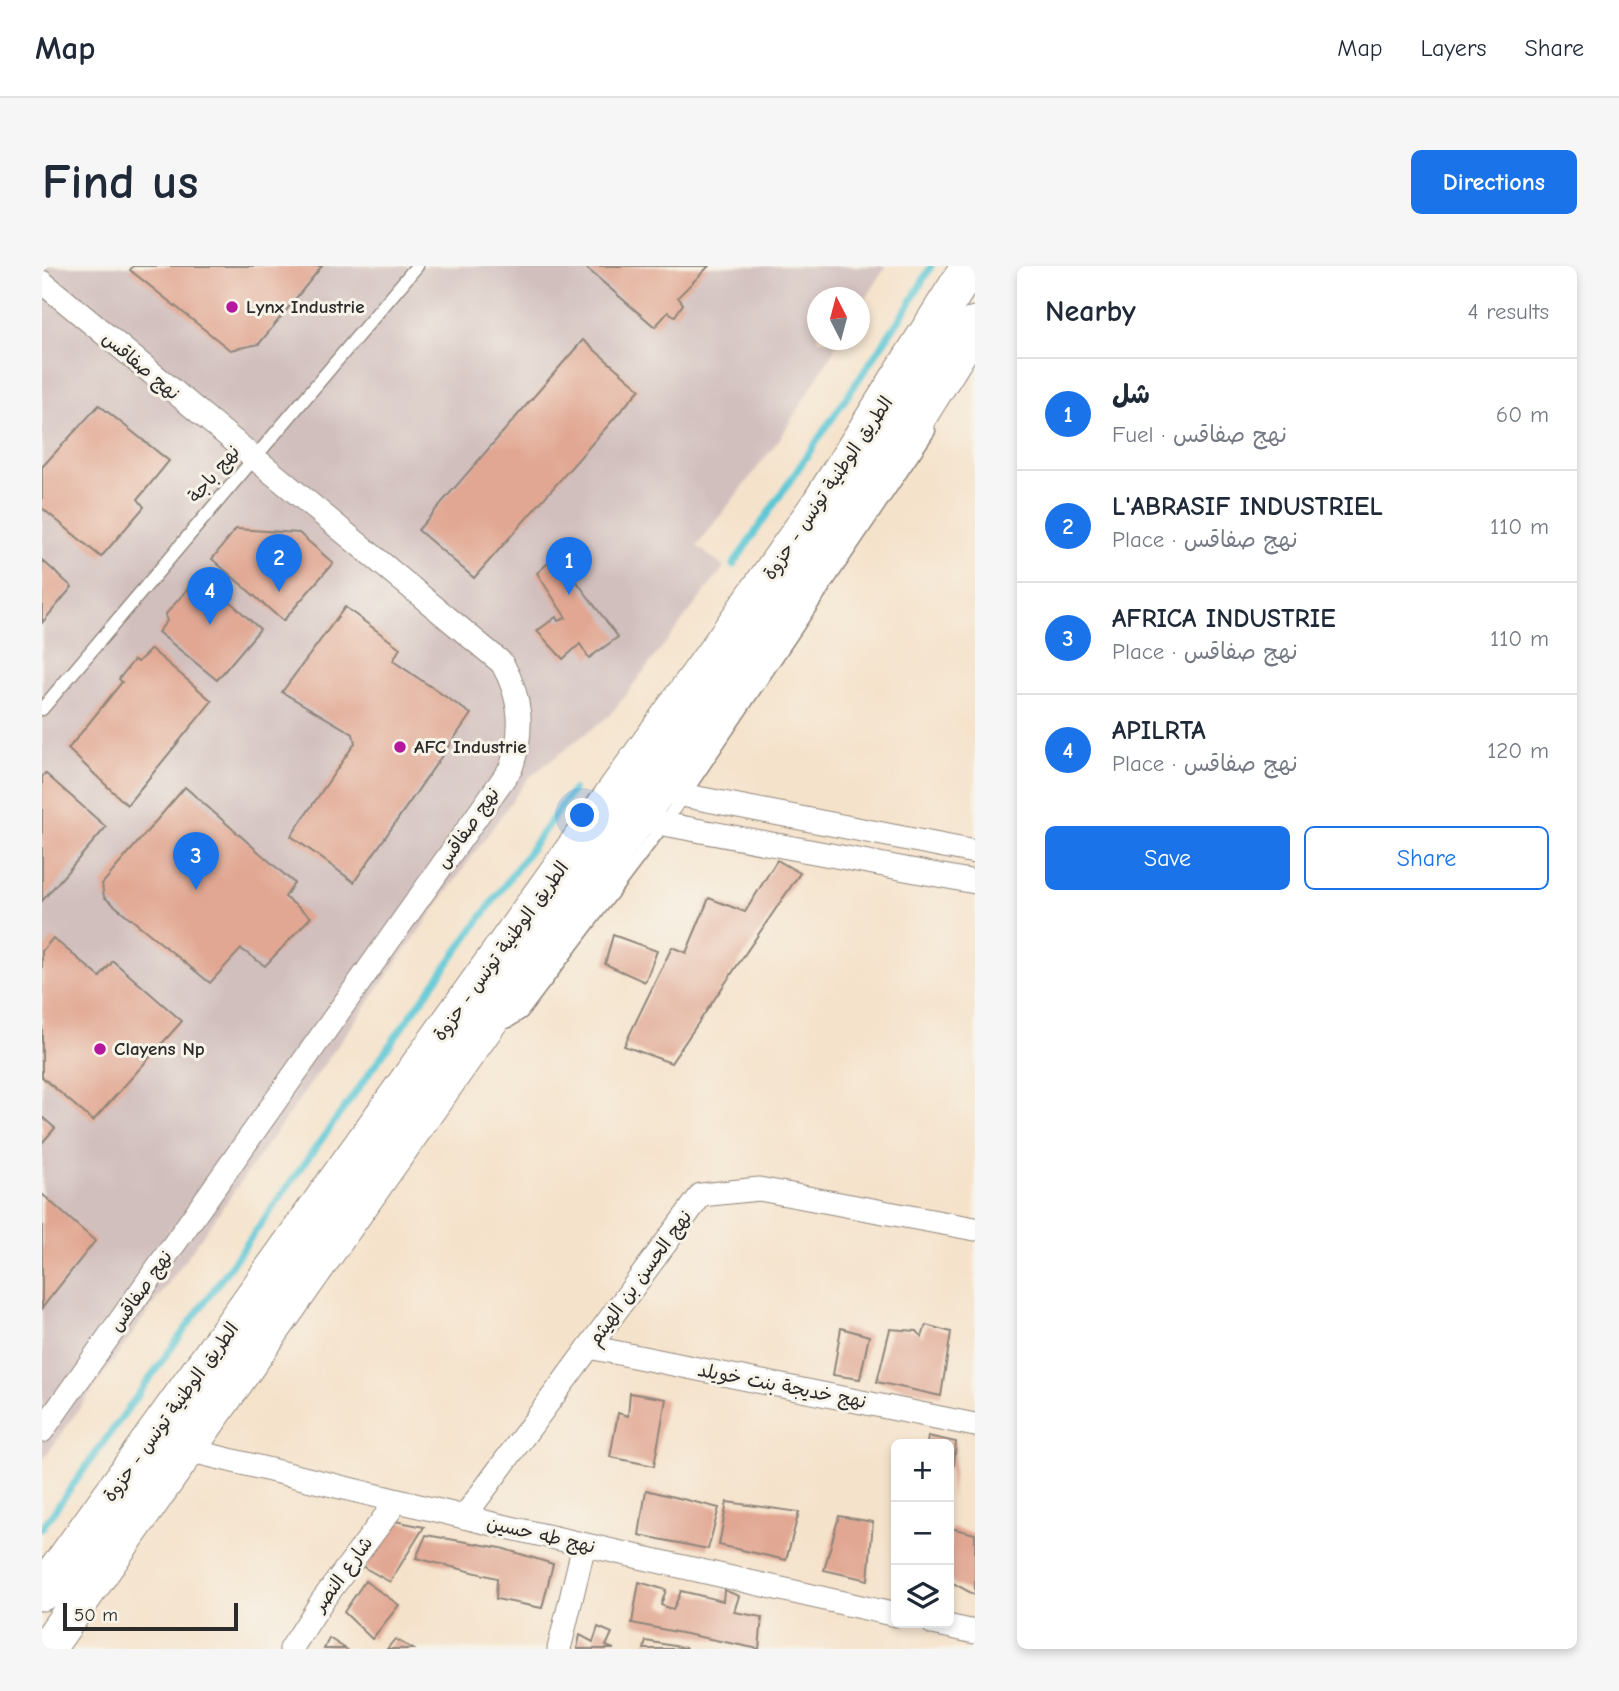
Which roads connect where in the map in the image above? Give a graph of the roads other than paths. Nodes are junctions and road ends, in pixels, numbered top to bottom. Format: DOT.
graph roads {
  1 [pos="418,266"];
  2 [pos="970,266"];
  3 [pos="42,282"];
  4 [pos="975,325"];
  5 [pos="934,424"];
  6 [pos="252,460"];
  7 [pos="42,709"];
  8 [pos="660,807"];
  9 [pos="975,852"];
  10 [pos="975,882"];
  11 [pos="975,1229"];
  12 [pos="589,1347"];
  13 [pos="975,1425"];
  14 [pos="42,1431"];
  15 [pos="188,1450"];
  16 [pos="397,1501"];
  17 [pos="464,1517"];
  18 [pos="584,1545"];
  19 [pos="42,1592"];
  20 [pos="891,1614"];
  21 [pos="954,1628"];
  22 [pos="975,1632"];
  23 [pos="46,1649"];
  24 [pos="291,1649"];
  25 [pos="559,1649"];
  1 -- 6 [label="lane, نهج باجة"];
  2 -- 19 [label="main road, الطريق الوطنية تونس - حزوة"];
  3 -- 6 [label="street, نهج صفاقس"];
  4 -- 8 [label="main road, الطريق الوطنية تونس - حزوة"];
  5 -- 8 [label="lane"];
  6 -- 7 [label="lane, نهج باجة"];
  6 -- 14 [label="street, نهج صفاقس"];
  8 -- 9 [label="street"];
  8 -- 10 [label="street"];
  8 -- 15 [label="main road, الطريق الوطنية تونس - حزوة"];
  11 -- 12 [label="street, نهج الحسن بن الهيثم"];
  12 -- 13 [label="street, نهج خديجة بنت خويلد"];
  12 -- 17 [label="street, نهج الحسن بن الهيثم"];
  15 -- 16 [label="street, نهج طه حسين"];
  15 -- 23 [label="main road, الطريق الوطنية تونس - حزوة"];
  16 -- 17 [label="street, نهج طه حسين"];
  16 -- 24 [label="street, شارع النصر"];
  17 -- 18 [label="street, نهج طه حسين"];
  18 -- 20 [label="street, نهج طه حسين"];
  18 -- 25 [label="street"];
  21 -- 22 [label="street"];
}
